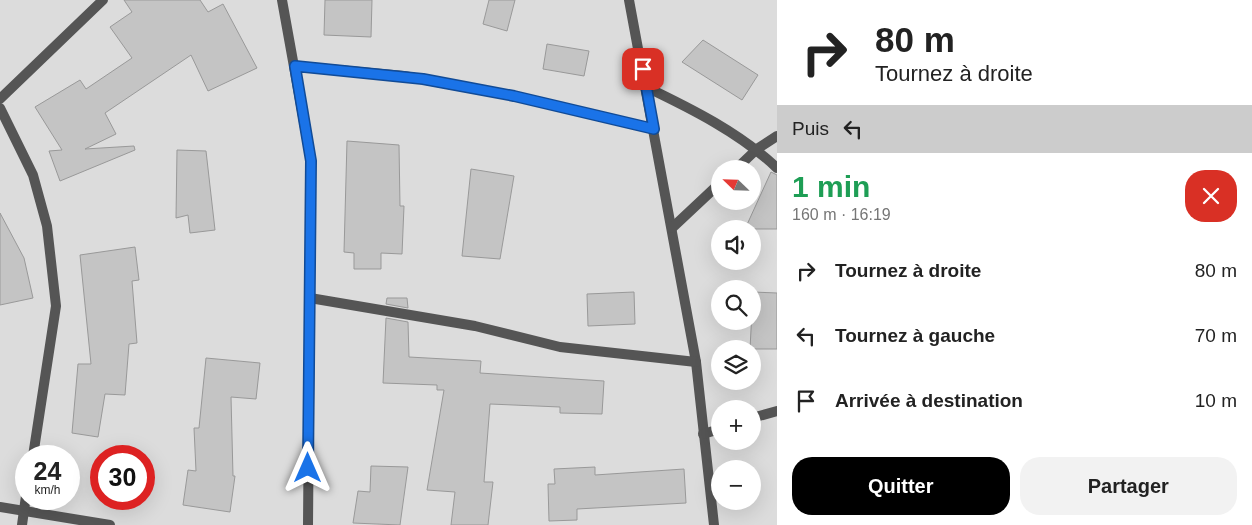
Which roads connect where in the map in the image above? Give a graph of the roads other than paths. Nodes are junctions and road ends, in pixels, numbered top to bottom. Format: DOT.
graph roads {
  1 [pos="102,0"];
  2 [pos="282,0"];
  3 [pos="629,0"];
  4 [pos="295,66"];
  5 [pos="646,87"];
  6 [pos="0,99"];
  7 [pos="0,108"];
  8 [pos="654,129"];
  9 [pos="777,136"];
  10 [pos="757,149"];
  11 [pos="745,160"];
  12 [pos="777,168"];
  13 [pos="711,191"];
  14 [pos="672,228"];
  15 [pos="310,298"];
  16 [pos="696,362"];
  17 [pos="777,411"];
  18 [pos="761,415"];
  19 [pos="711,432"];
  20 [pos="704,434"];
  21 [pos="34,445"];
  22 [pos="0,507"];
  23 [pos="24,512"];
  24 [pos="22,525"];
  25 [pos="110,525"];
  26 [pos="308,525"];
  27 [pos="714,525"];
  1 -- 6 [label="street"];
  2 -- 4 [label="street"];
  3 -- 5 [label="street"];
  4 -- 8 [label="street"];
  4 -- 15 [label="street"];
  5 -- 8 [label="street"];
  5 -- 10 [label="street"];
  7 -- 21 [label="street"];
  8 -- 14 [label="street"];
  9 -- 10 [label="street"];
  10 -- 11 [label="street"];
  10 -- 12 [label="street"];
  13 -- 14 [label="street"];
  14 -- 16 [label="street"];
  15 -- 16 [label="street"];
  15 -- 26 [label="street"];
  16 -- 20 [label="street"];
  17 -- 18 [label="street"];
  19 -- 20 [label="street"];
  20 -- 27 [label="street"];
  22 -- 23 [label="street"];
  23 -- 24 [label="street"];
  23 -- 25 [label="street"];
}
